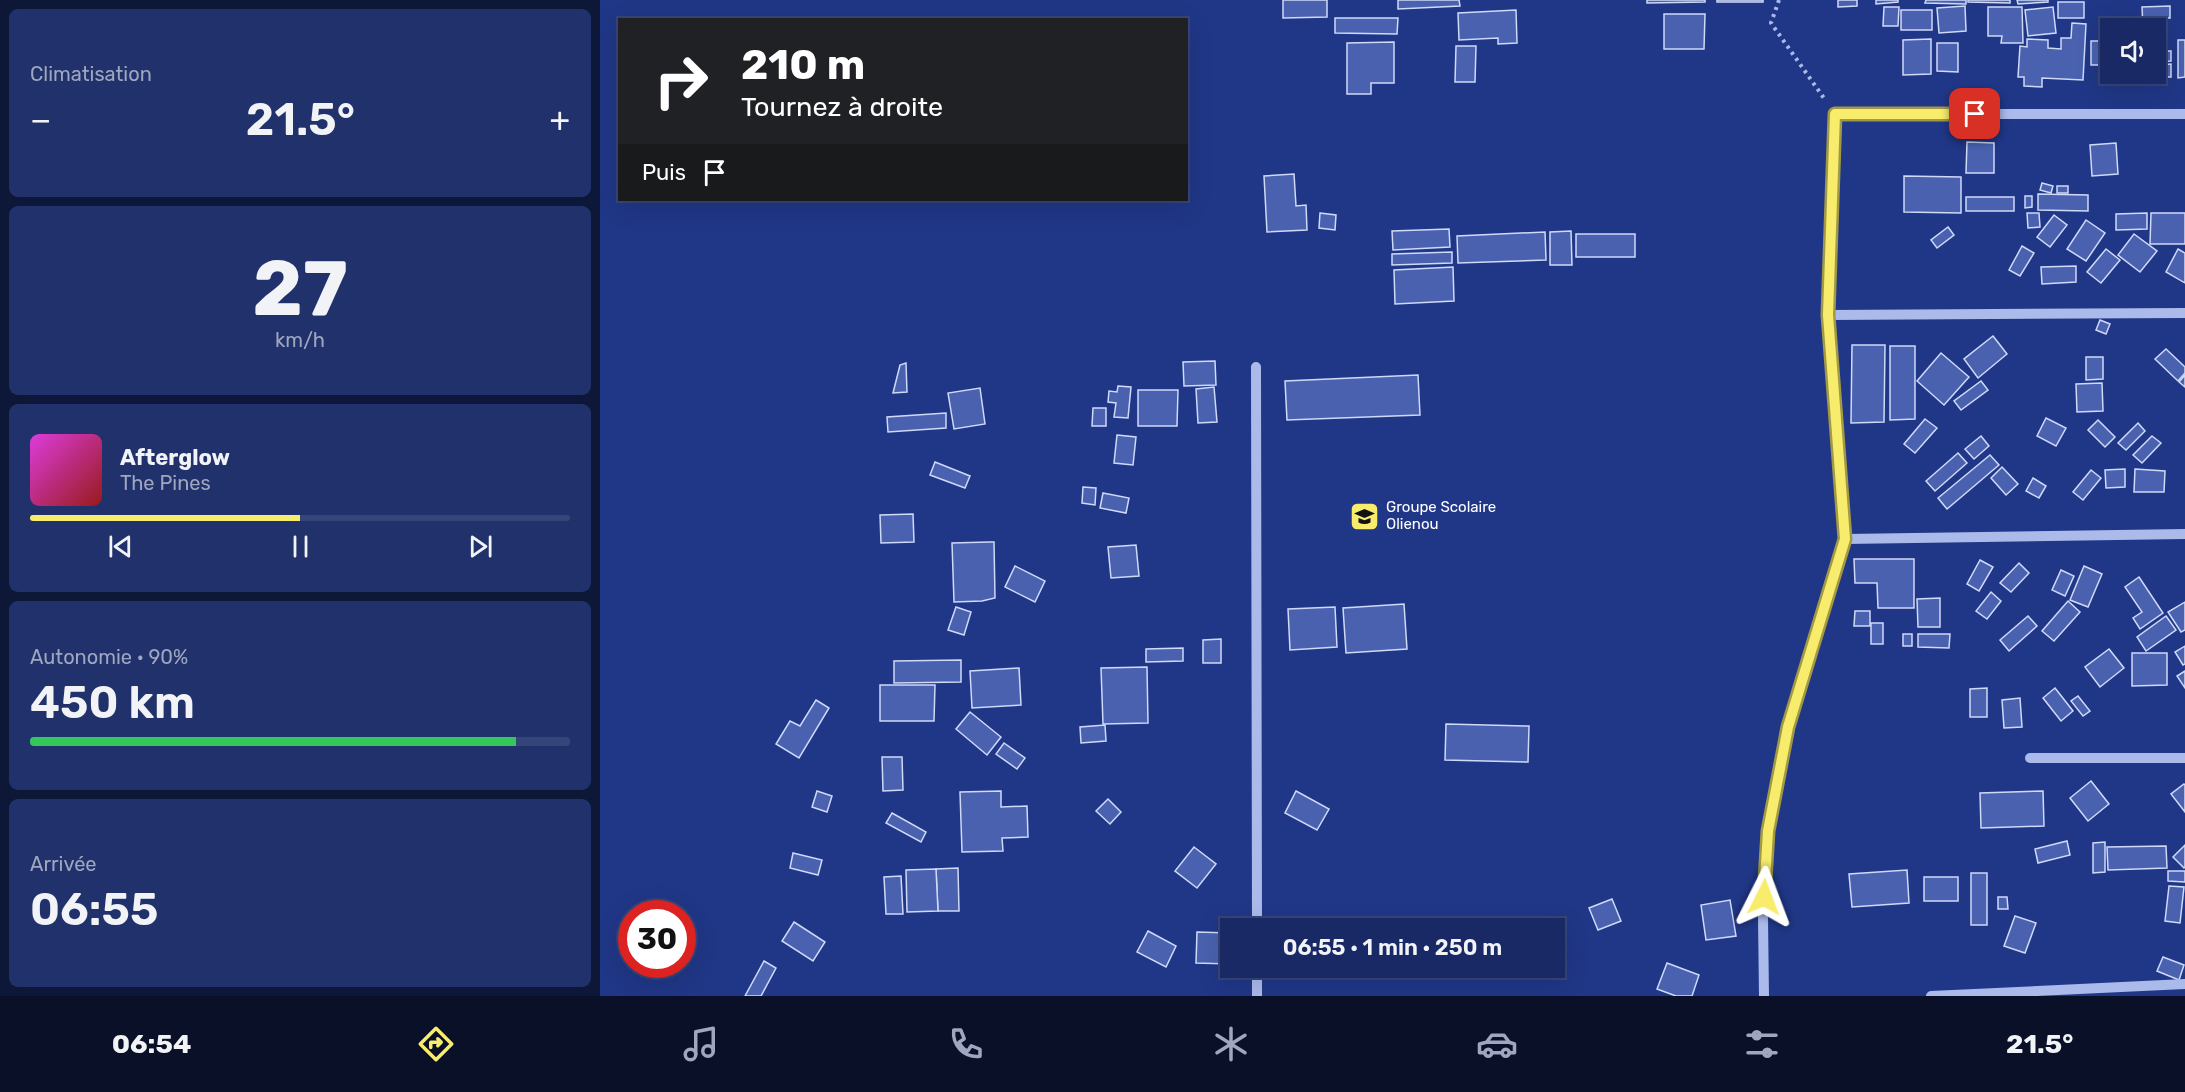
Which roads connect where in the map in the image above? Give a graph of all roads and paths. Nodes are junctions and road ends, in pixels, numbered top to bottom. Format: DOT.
graph roads {
  1 [pos="1779,0"];
  2 [pos="1835,114"];
  3 [pos="2185,114"];
  4 [pos="2185,313"];
  5 [pos="1828,315"];
  6 [pos="1256,367"];
  7 [pos="2185,534"];
  8 [pos="1845,539"];
  9 [pos="2030,758"];
  10 [pos="2185,758"];
  11 [pos="1257,918"];
  12 [pos="1257,978"];
  13 [pos="2185,984"];
  14 [pos="1257,996"];
  15 [pos="1764,996"];
  16 [pos="1930,996"];
  1 -- 2 [label="path"];
  2 -- 3 [label="street"];
  2 -- 5 [label="street"];
  4 -- 5 [label="street"];
  5 -- 8 [label="street"];
  6 -- 11 [label="street"];
  7 -- 8 [label="street"];
  8 -- 15 [label="street"];
  9 -- 10 [label="street"];
  12 -- 14 [label="street"];
  13 -- 16 [label="street"];
}
